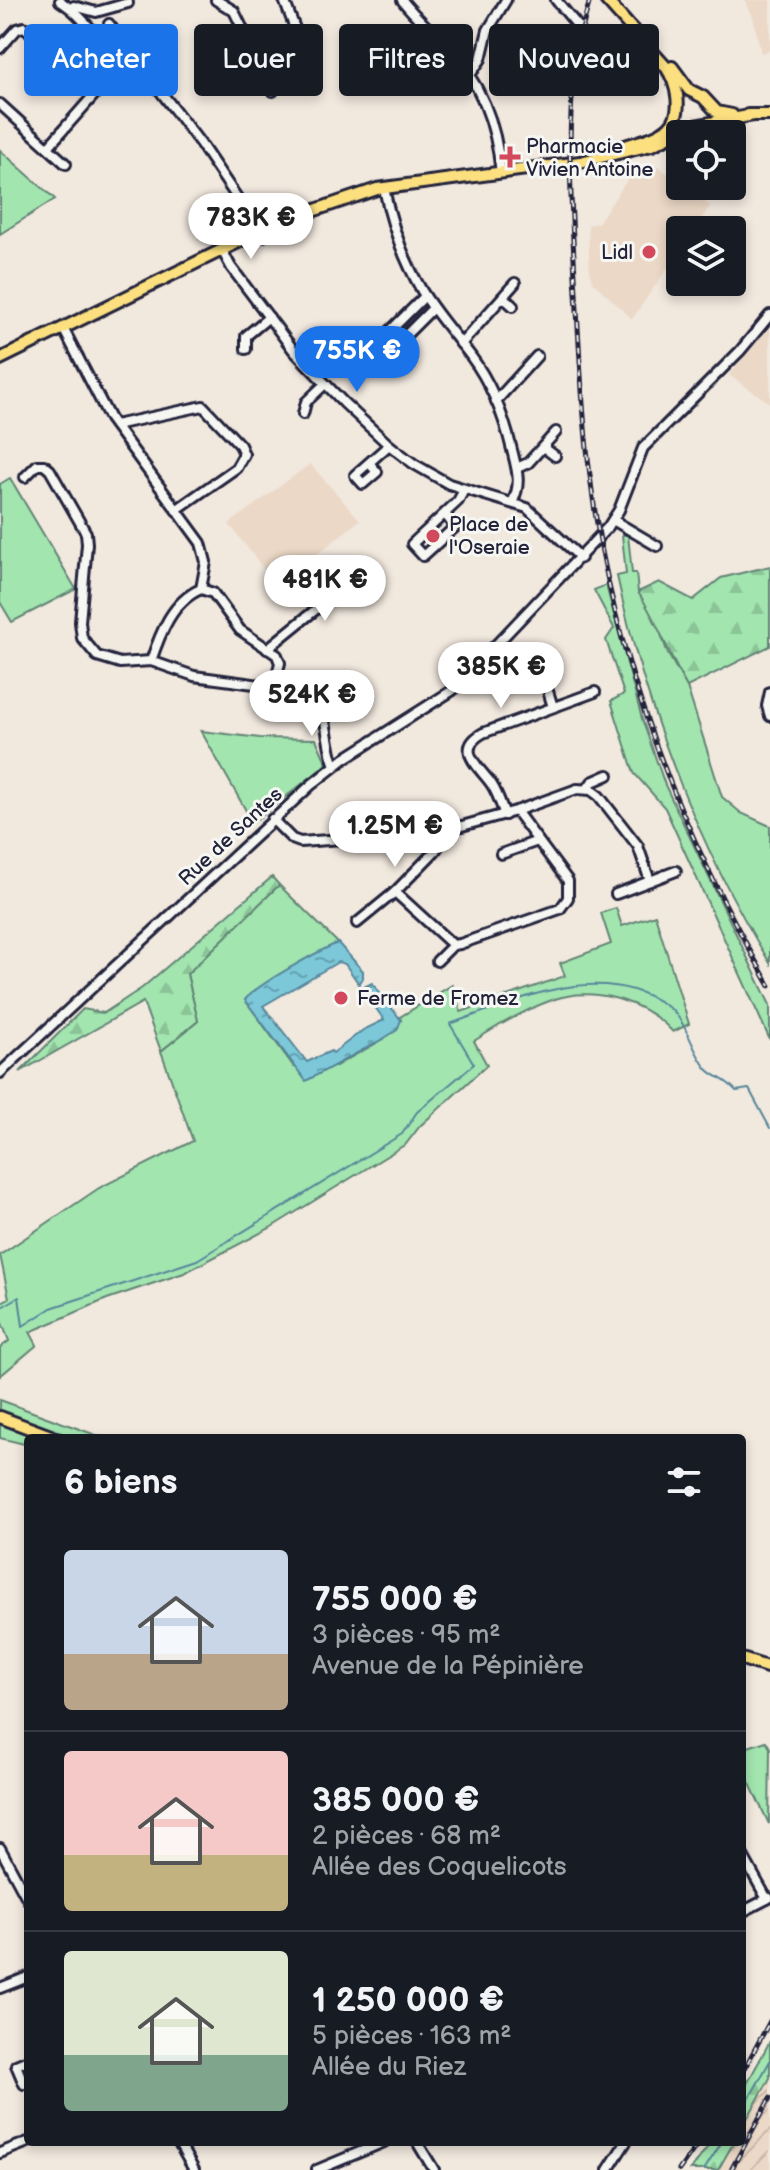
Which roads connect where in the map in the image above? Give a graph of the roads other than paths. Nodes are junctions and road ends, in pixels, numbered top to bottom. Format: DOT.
graph roads {
  1 [pos="60,0"];
  2 [pos="216,0"];
  3 [pos="284,0"];
  4 [pos="402,0"];
  5 [pos="506,0"];
  6 [pos="556,0"];
  7 [pos="131,2"];
  8 [pos="610,2"];
  9 [pos="98,12"];
  10 [pos="109,22"];
  11 [pos="88,24"];
  12 [pos="91,24"];
  13 [pos="240,24"];
  14 [pos="293,24"];
  15 [pos="424,24"];
  16 [pos="576,24"];
  17 [pos="629,24"];
  18 [pos="24,27"];
  19 [pos="0,48"];
  20 [pos="659,56"];
  21 [pos="659,59"];
  22 [pos="473,71"];
  23 [pos="473,81"];
  24 [pos="696,94"];
  25 [pos="93,96"];
  26 [pos="164,96"];
  27 [pos="706,102"];
  28 [pos="0,104"];
  29 [pos="677,108"];
  30 [pos="754,115"];
  31 [pos="770,115"];
  32 [pos="682,120"];
  33 [pos="702,120"];
  34 [pos="725,120"];
  35 [pos="666,139"];
  36 [pos="48,147"];
  37 [pos="594,159"];
  38 [pos="66,164"];
  39 [pos="501,173"];
  40 [pos="384,188"];
  41 [pos="262,234"];
  42 [pos="223,253"];
  43 [pos="515,283"];
  44 [pos="425,296"];
  45 [pos="503,297"];
  46 [pos="513,306"];
  47 [pos="433,308"];
  48 [pos="770,315"];
  49 [pos="269,317"];
  50 [pos="65,330"];
  51 [pos="461,344"];
  52 [pos="246,349"];
  53 [pos="537,356"];
  54 [pos="0,359"];
  55 [pos="0,366"];
  56 [pos="325,384"];
  57 [pos="496,401"];
  58 [pos="303,414"];
  59 [pos="115,425"];
  60 [pos="556,432"];
  61 [pos="389,445"];
  62 [pos="543,447"];
  63 [pos="555,456"];
  64 [pos="369,463"];
  65 [pos="517,468"];
  66 [pos="25,477"];
  67 [pos="464,490"];
  68 [pos="512,503"];
  69 [pos="176,510"];
  70 [pos="445,514"];
  71 [pos="613,520"];
  72 [pos="657,546"];
  73 [pos="581,558"];
  74 [pos="362,572"];
  75 [pos="201,589"];
  76 [pos="267,649"];
  77 [pos="151,661"];
  78 [pos="546,685"];
  79 [pos="274,686"];
  80 [pos="595,692"];
  81 [pos="770,692"];
  82 [pos="553,707"];
  83 [pos="770,716"];
  84 [pos="335,765"];
  85 [pos="608,775"];
  86 [pos="587,789"];
  87 [pos="516,811"];
  88 [pos="505,815"];
  89 [pos="272,819"];
  90 [pos="451,829"];
  91 [pos="538,841"];
  92 [pos="501,854"];
  93 [pos="676,871"];
  94 [pos="650,881"];
  95 [pos="395,892"];
  96 [pos="616,894"];
  97 [pos="357,923"];
  98 [pos="453,945"];
  99 [pos="437,961"];
  100 [pos="0,1073"];
  101 [pos="0,1417"];
  102 [pos="0,1424"];
  103 [pos="39,1434"];
  104 [pos="44,1434"];
  105 [pos="746,1660"];
  106 [pos="770,1668"];
  107 [pos="0,1848"];
  108 [pos="746,1861"];
  109 [pos="24,1893"];
  110 [pos="769,1898"];
  111 [pos="746,1910"];
  112 [pos="24,1979"];
  113 [pos="0,1988"];
  114 [pos="24,2062"];
  115 [pos="24,2084"];
  116 [pos="24,2144"];
  117 [pos="180,2146"];
  118 [pos="374,2146"];
  119 [pos="419,2146"];
  120 [pos="623,2146"];
  121 [pos="0,2153"];
  122 [pos="194,2170"];
  123 [pos="317,2170"];
  124 [pos="434,2170"];
  125 [pos="608,2170"];
  1 -- 9 [label="street"];
  1 -- 11 [label="street"];
  2 -- 13 [label="street"];
  3 -- 14 [label="street"];
  4 -- 15 [label="street"];
  5 -- 22 [label="street"];
  6 -- 16 [label="street"];
  7 -- 9 [label="street"];
  7 -- 10 [label="street"];
  8 -- 17 [label="main road"];
  9 -- 10 [label="street"];
  9 -- 12 [label="street"];
  18 -- 19 [label="street"];
  20 -- 24 [label="main road"];
  21 -- 29 [label="main road"];
  23 -- 39 [label="street"];
  24 -- 27 [label="main road"];
  24 -- 29 [label="main road"];
  25 -- 36 [label="street"];
  26 -- 41 [label="street"];
  27 -- 30 [label="main road"];
  27 -- 33 [label="main road"];
  28 -- 36 [label="street"];
  29 -- 32 [label="main road"];
  29 -- 37 [label="main road"];
  30 -- 31 [label="main road"];
  30 -- 34 [label="main road"];
  35 -- 37 [label="main road"];
  36 -- 38 [label="street"];
  37 -- 39 [label="main road"];
  39 -- 40 [label="main road"];
  40 -- 41 [label="main road"];
  40 -- 44 [label="street"];
  41 -- 42 [label="main road"];
  42 -- 49 [label="street"];
  42 -- 50 [label="main road"];
  42 -- 50 [label="main road"];
  43 -- 45 [label="street"];
  44 -- 47 [label="street"];
  44 -- 47 [label="street"];
  45 -- 46 [label="street"];
  45 -- 51 [label="street"];
  47 -- 51 [label="street"];
  48 -- 71 [label="street, Rue de Santes"];
  49 -- 52 [label="street"];
  49 -- 56 [label="street"];
  50 -- 54 [label="main road"];
  50 -- 55 [label="main road"];
  50 -- 59 [label="street"];
  51 -- 57 [label="street"];
  53 -- 57 [label="street"];
  56 -- 58 [label="street"];
  56 -- 61 [label="street"];
  57 -- 65 [label="street"];
  59 -- 69 [label="street"];
  59 -- 69 [label="street"];
  60 -- 62 [label="street"];
  61 -- 64 [label="street"];
  61 -- 67 [label="street"];
  62 -- 63 [label="street"];
  62 -- 65 [label="street"];
  65 -- 68 [label="street"];
  66 -- 77 [label="street"];
  67 -- 68 [label="street"];
  67 -- 70 [label="street"];
  68 -- 73 [label="street"];
  69 -- 75 [label="street"];
  70 -- 70 [label="street"];
  71 -- 72 [label="street"];
  71 -- 73 [label="street, Rue de Santes"];
  73 -- 84 [label="street, Rue de Santes"];
  74 -- 76 [label="street"];
  75 -- 76 [label="street"];
  75 -- 77 [label="street"];
  76 -- 79 [label="street"];
  77 -- 79 [label="street"];
  78 -- 82 [label="street"];
  79 -- 84 [label="street"];
  80 -- 82 [label="street"];
  81 -- 83 [label="street"];
  82 -- 88 [label="street"];
  84 -- 89 [label="street, Rue de Santes"];
  85 -- 86 [label="street"];
  86 -- 87 [label="street"];
  86 -- 94 [label="street"];
  87 -- 88 [label="street"];
  87 -- 91 [label="street"];
  88 -- 90 [label="street"];
  89 -- 90 [label="street"];
  89 -- 100 [label="street, Rue de Santes"];
  90 -- 95 [label="street"];
  91 -- 92 [label="street"];
  91 -- 98 [label="street"];
  93 -- 94 [label="street"];
  94 -- 96 [label="street"];
  95 -- 97 [label="street"];
  95 -- 98 [label="street"];
  98 -- 99 [label="street"];
  101 -- 104 [label="main road"];
  102 -- 103 [label="main road"];
  105 -- 106 [label="main road"];
  107 -- 109 [label="street"];
  108 -- 110 [label="street"];
  110 -- 111 [label="street"];
  112 -- 113 [label="street"];
  114 -- 115 [label="street"];
  116 -- 121 [label="street"];
  117 -- 122 [label="street"];
  118 -- 123 [label="street"];
  119 -- 124 [label="street"];
  120 -- 125 [label="street"];
}
